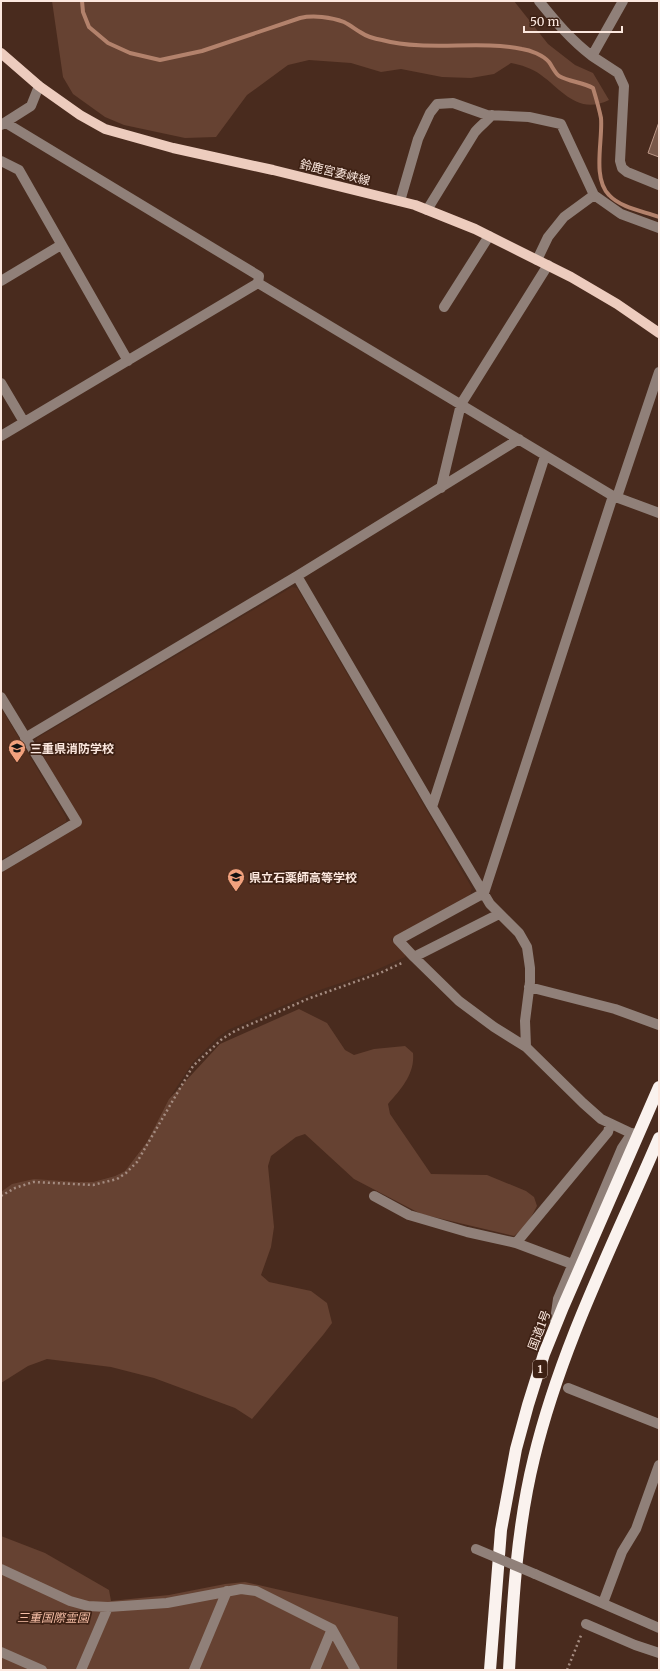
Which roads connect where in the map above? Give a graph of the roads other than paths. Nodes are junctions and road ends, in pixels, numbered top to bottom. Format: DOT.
graph roads {
  1 [pos="539,1"];
  2 [pos="623,1"];
  3 [pos="1,53"];
  4 [pos="592,56"];
  5 [pos="39,86"];
  6 [pos="492,115"];
  7 [pos="3,124"];
  8 [pos="1,161"];
  9 [pos="659,185"];
  10 [pos="594,195"];
  11 [pos="400,201"];
  12 [pos="427,210"];
  13 [pos="659,228"];
  14 [pos="489,236"];
  15 [pos="61,245"];
  16 [pos="537,260"];
  17 [pos="548,265"];
  18 [pos="1,281"];
  19 [pos="258,284"];
  20 [pos="444,307"];
  21 [pos="659,333"];
  22 [pos="128,361"];
  23 [pos="659,372"];
  24 [pos="1,383"];
  25 [pos="461,404"];
  26 [pos="24,422"];
  27 [pos="1,436"];
  28 [pos="519,439"];
  29 [pos="545,456"];
  30 [pos="441,488"];
  31 [pos="615,497"];
  32 [pos="659,513"];
  33 [pos="296,576"];
  34 [pos="1,697"];
  35 [pos="25,738"];
  36 [pos="432,807"];
  37 [pos="1,867"];
  38 [pos="484,893"];
  39 [pos="499,914"];
  40 [pos="414,957"];
  41 [pos="529,986"];
  42 [pos="659,1025"];
  43 [pos="526,1047"];
  44 [pos="659,1087"];
  45 [pos="610,1124"];
  46 [pos="635,1134"];
  47 [pos="658,1142"];
  48 [pos="374,1196"];
  49 [pos="516,1243"];
  50 [pos="572,1264"];
  51 [pos="553,1332"];
  52 [pos="568,1388"];
  53 [pos="659,1424"];
  54 [pos="659,1465"];
  55 [pos="476,1549"];
  56 [pos="1,1569"];
  57 [pos="227,1591"];
  58 [pos="602,1603"];
  59 [pos="108,1607"];
  60 [pos="586,1624"];
  61 [pos="659,1628"];
  62 [pos="332,1629"];
  63 [pos="1,1652"];
  64 [pos="659,1653"];
  65 [pos="42,1670"];
  66 [pos="81,1670"];
  67 [pos="194,1670"];
  68 [pos="315,1670"];
  69 [pos="355,1670"];
  70 [pos="490,1670"];
  71 [pos="509,1670"];
  1 -- 4 [label="street"];
  2 -- 4 [label="street"];
  3 -- 5 [label="main road, 鈴鹿宮妻峡線"];
  4 -- 9 [label="street"];
  5 -- 7 [label="street"];
  5 -- 11 [label="main road, 鈴鹿宮妻峡線"];
  6 -- 10 [label="street"];
  6 -- 11 [label="street"];
  6 -- 12 [label="street"];
  7 -- 19 [label="street"];
  8 -- 15 [label="street"];
  10 -- 13 [label="street"];
  10 -- 16 [label="street"];
  11 -- 12 [label="main road, 鈴鹿宮妻峡線"];
  12 -- 14 [label="main road, 鈴鹿宮妻峡線"];
  14 -- 16 [label="main road, 鈴鹿宮妻峡線"];
  14 -- 20 [label="street"];
  15 -- 18 [label="street"];
  15 -- 22 [label="street"];
  16 -- 17 [label="main road, 鈴鹿宮妻峡線"];
  17 -- 21 [label="main road, 鈴鹿宮妻峡線"];
  17 -- 25 [label="street"];
  19 -- 22 [label="street"];
  19 -- 25 [label="street"];
  22 -- 26 [label="street"];
  23 -- 31 [label="street"];
  24 -- 26 [label="street"];
  25 -- 28 [label="street"];
  25 -- 30 [label="street"];
  26 -- 27 [label="street"];
  28 -- 29 [label="street"];
  28 -- 30 [label="street"];
  29 -- 31 [label="street"];
  29 -- 36 [label="street"];
  30 -- 33 [label="street"];
  31 -- 32 [label="street"];
  31 -- 38 [label="street"];
  33 -- 35 [label="street"];
  33 -- 36 [label="street"];
  34 -- 35 [label="street"];
  35 -- 37 [label="street"];
  36 -- 38 [label="street"];
  38 -- 39 [label="street"];
  38 -- 40 [label="street"];
  39 -- 40 [label="street"];
  39 -- 41 [label="street"];
  40 -- 43 [label="street"];
  41 -- 42 [label="street"];
  41 -- 43 [label="street"];
  43 -- 45 [label="street"];
  44 -- 46 [label="highway, 国道1号 / 1"];
  45 -- 46 [label="street"];
  45 -- 49 [label="street"];
  46 -- 50 [label="street"];
  46 -- 51 [label="highway, 国道1号 / 1"];
  47 -- 71 [label="highway, 1"];
  48 -- 49 [label="street"];
  49 -- 50 [label="street"];
  50 -- 51 [label="street"];
  51 -- 70 [label="highway, 国道1号 / 1"];
  52 -- 53 [label="street"];
  54 -- 58 [label="street"];
  55 -- 58 [label="street, bridge"];
  56 -- 59 [label="street"];
  57 -- 59 [label="street"];
  57 -- 62 [label="street"];
  57 -- 67 [label="street"];
  58 -- 61 [label="street"];
  59 -- 66 [label="street"];
  60 -- 64 [label="street"];
  62 -- 68 [label="street"];
  62 -- 69 [label="street"];
  63 -- 65 [label="street"];
}
